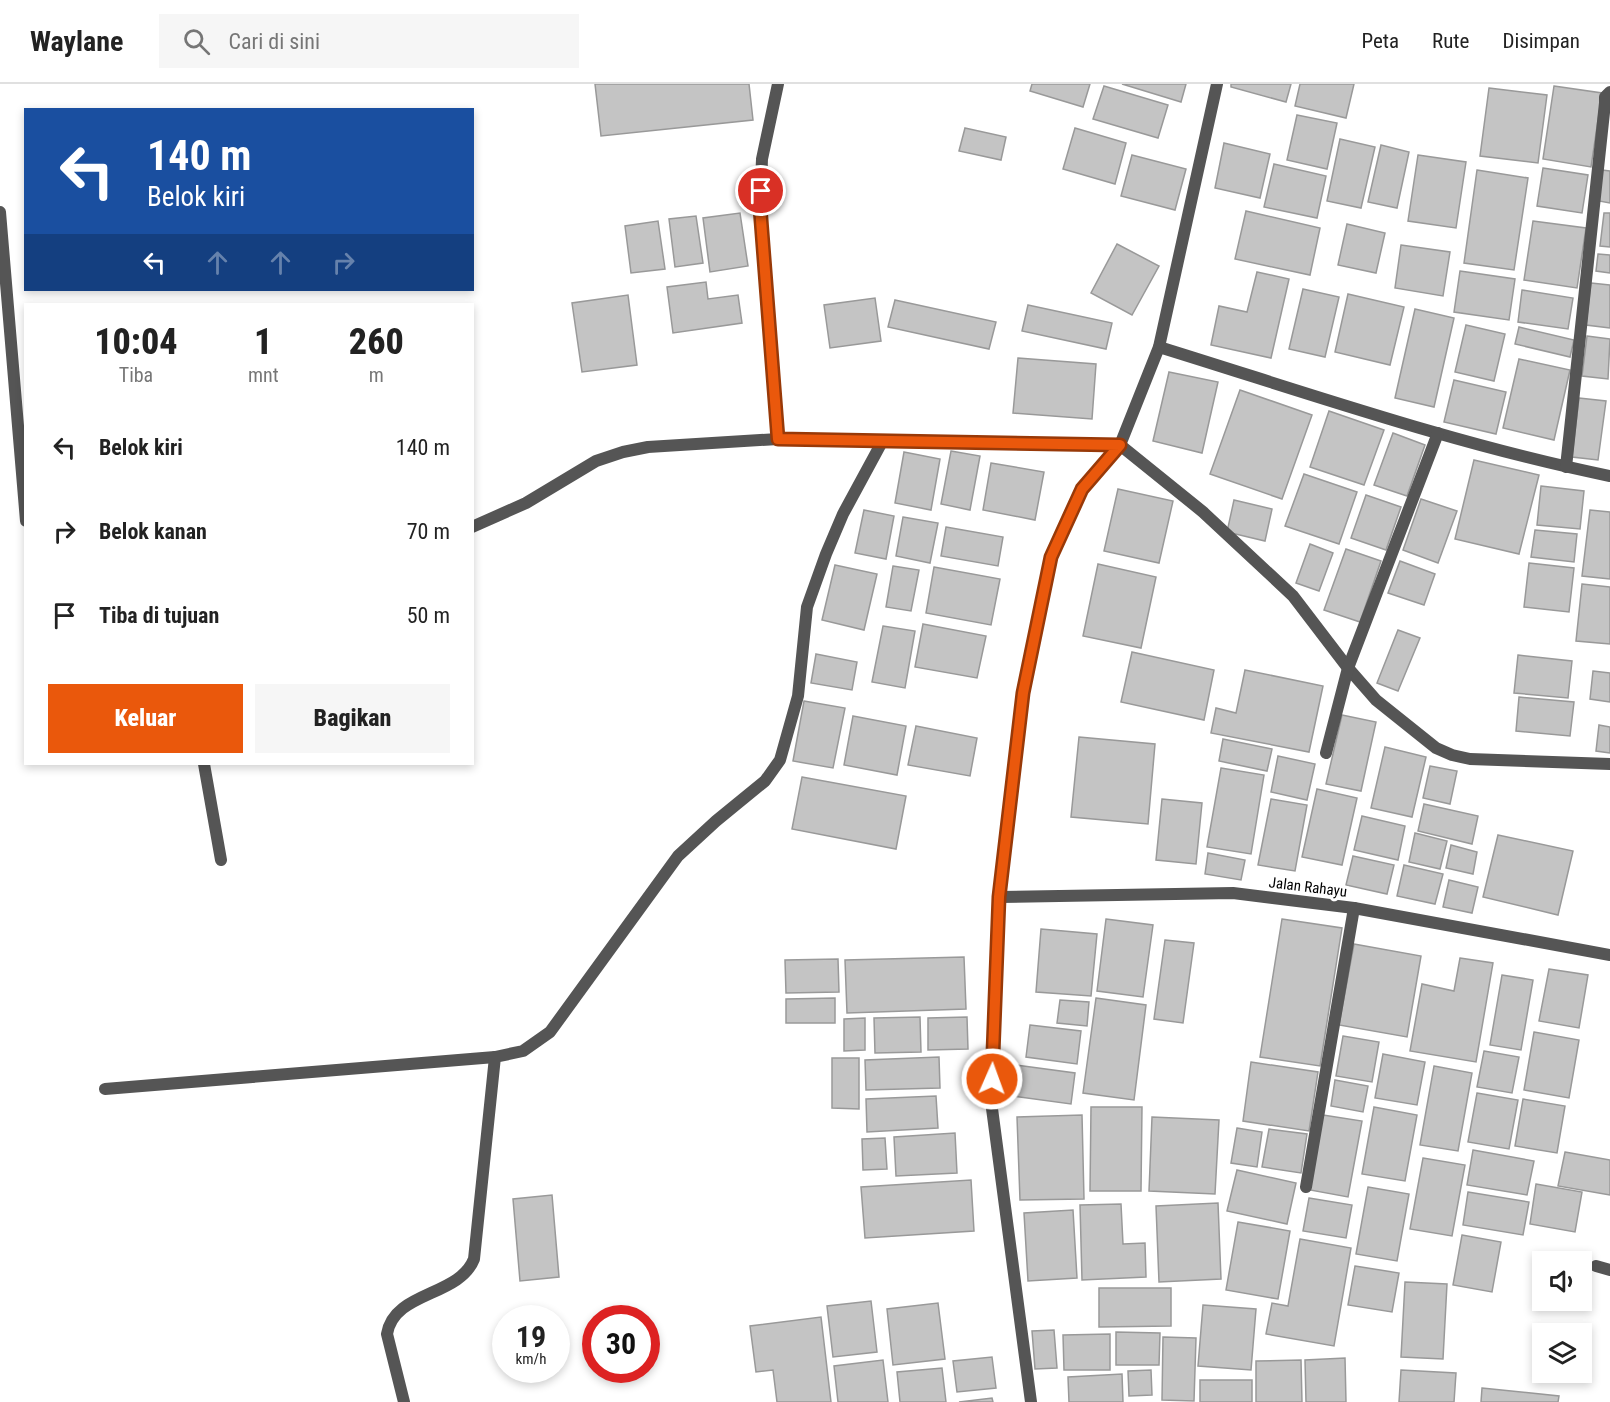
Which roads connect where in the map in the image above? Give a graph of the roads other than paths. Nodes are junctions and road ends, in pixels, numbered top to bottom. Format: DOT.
graph roads {
  1 [pos="778,84"];
  2 [pos="1217,84"];
  3 [pos="1610,92"];
  4 [pos="0,212"];
  5 [pos="1159,347"];
  6 [pos="1438,433"];
  7 [pos="778,439"];
  8 [pos="882,442"];
  9 [pos="1120,445"];
  10 [pos="1566,467"];
  11 [pos="1610,476"];
  12 [pos="24,497"];
  13 [pos="474,526"];
  14 [pos="1348,668"];
  15 [pos="1326,753"];
  16 [pos="1610,764"];
  17 [pos="204,765"];
  18 [pos="221,860"];
  19 [pos="999,897"];
  20 [pos="1354,908"];
  21 [pos="1610,954"];
  22 [pos="495,1057"];
  23 [pos="105,1089"];
  24 [pos="1306,1187"];
  25 [pos="1596,1266"];
  26 [pos="1610,1270"];
  27 [pos="404,1402"];
  28 [pos="1031,1402"];
  1 -- 7 [label="street"];
  2 -- 5 [label="street"];
  3 -- 10 [label="street"];
  4 -- 12 [label="street"];
  5 -- 6 [label="street"];
  5 -- 9 [label="street"];
  6 -- 10 [label="street"];
  6 -- 14 [label="street"];
  7 -- 8 [label="street"];
  7 -- 13 [label="street"];
  8 -- 9 [label="street"];
  8 -- 22 [label="street"];
  9 -- 14 [label="street"];
  9 -- 19 [label="street"];
  10 -- 11 [label="street"];
  14 -- 15 [label="street"];
  14 -- 16 [label="street"];
  17 -- 18 [label="street"];
  19 -- 20 [label="street, Jalan Rahayu"];
  19 -- 28 [label="street"];
  20 -- 21 [label="street, Jalan Rahayu"];
  20 -- 24 [label="street"];
  22 -- 23 [label="street"];
  22 -- 27 [label="street"];
  25 -- 26 [label="street"];
}
